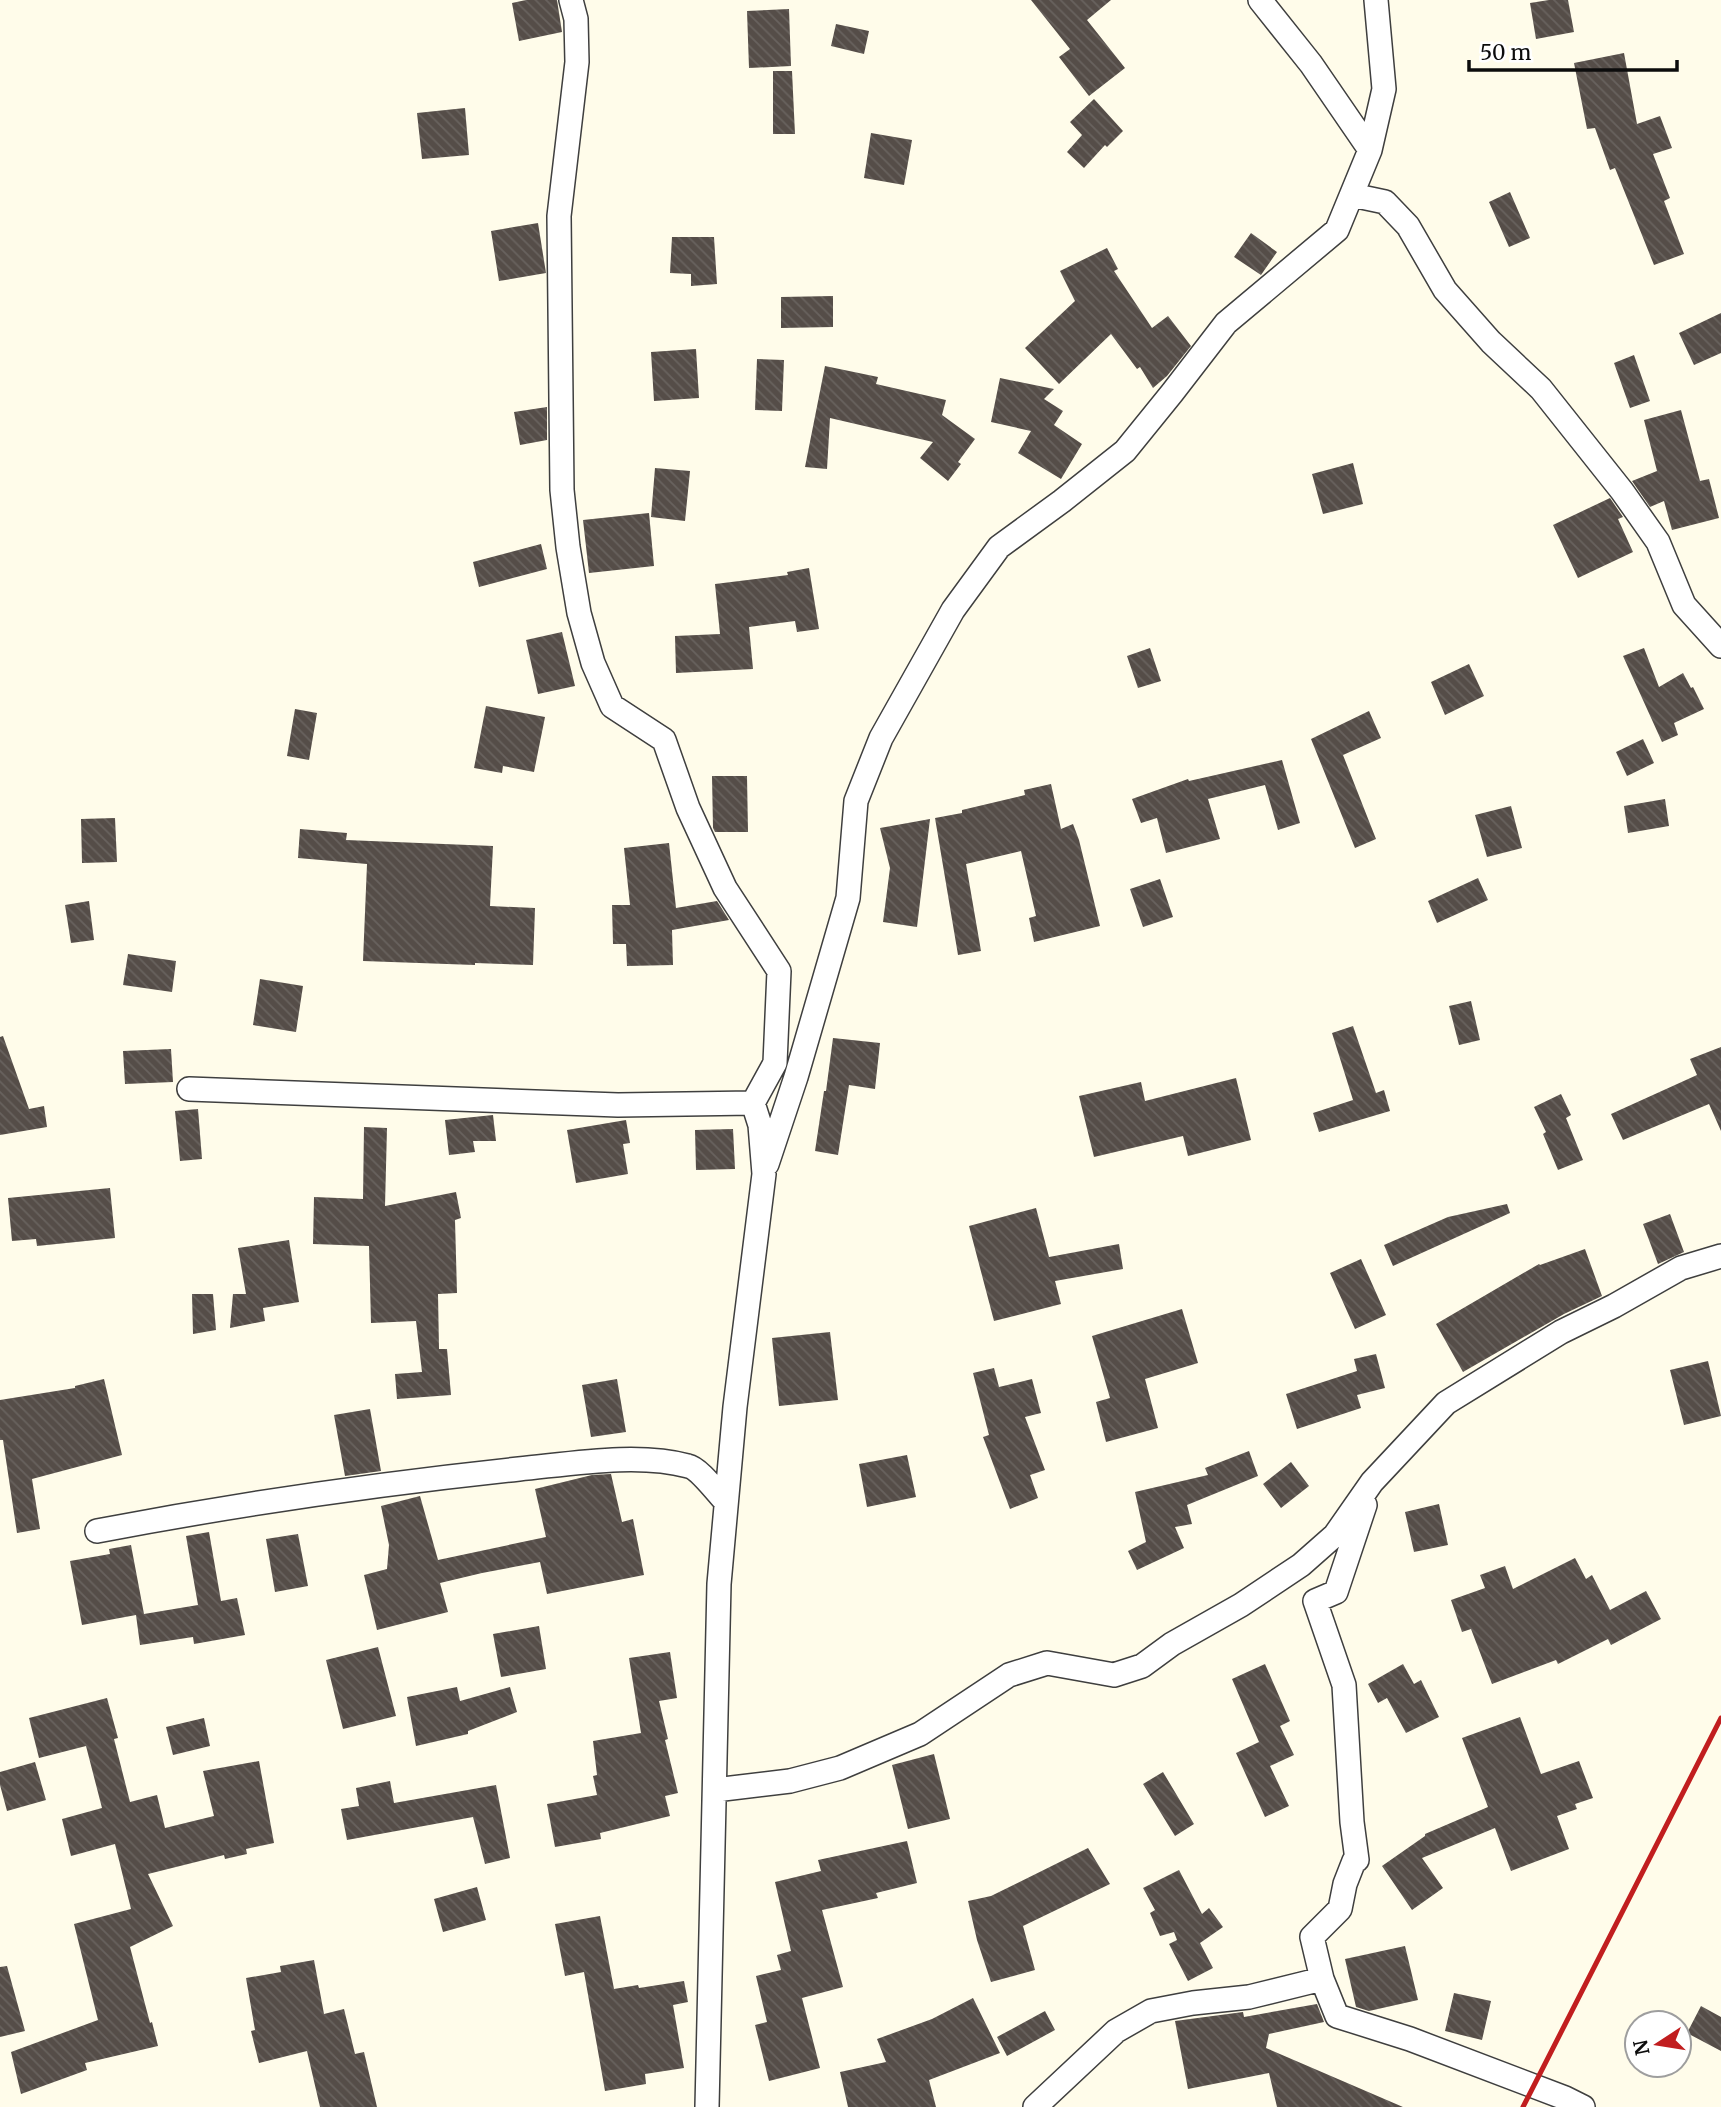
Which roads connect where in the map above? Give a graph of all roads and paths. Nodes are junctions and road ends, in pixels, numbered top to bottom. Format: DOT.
graph roads {
  1 [pos="571,0"];
  2 [pos="1260,0"];
  3 [pos="1376,0"];
  4 [pos="1370,150"];
  5 [pos="1352,195"];
  6 [pos="1721,646"];
  7 [pos="189,1089"];
  8 [pos="753,1103"];
  9 [pos="764,1174"];
  10 [pos="1721,1256"];
  11 [pos="1372,1482"];
  12 [pos="726,1503"];
  13 [pos="97,1531"];
  14 [pos="715,1790"];
  15 [pos="1322,1979"];
  16 [pos="707,2107"];
  17 [pos="1035,2107"];
  18 [pos="1583,2107"];
  1 -- 8 [label="street"];
  2 -- 4 [label="street"];
  3 -- 4 [label="street"];
  4 -- 5 [label="street"];
  5 -- 6 [label="street"];
  5 -- 9 [label="street"];
  7 -- 8 [label="street"];
  8 -- 9 [label="street"];
  9 -- 12 [label="street"];
  10 -- 11 [label="street"];
  11 -- 14 [label="street"];
  11 -- 15 [label="street"];
  12 -- 13 [label="street"];
  12 -- 14 [label="street"];
  14 -- 16 [label="street"];
  15 -- 17 [label="street"];
  15 -- 18 [label="street"];
}
